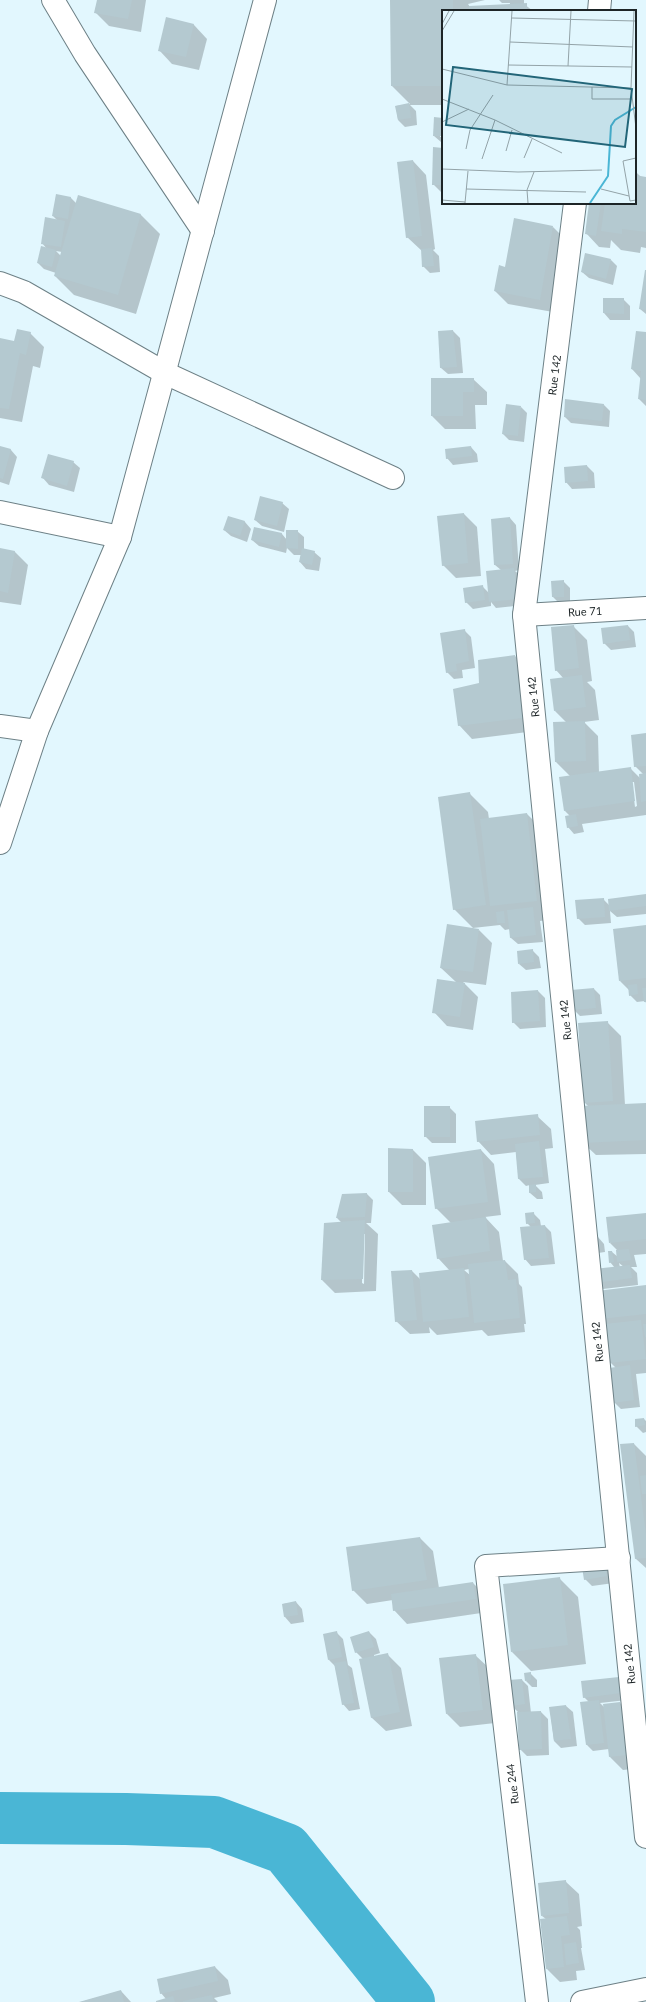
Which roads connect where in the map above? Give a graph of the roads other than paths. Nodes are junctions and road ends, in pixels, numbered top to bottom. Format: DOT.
graph roads {
  1 [pos="52,0"];
  2 [pos="265,0"];
  3 [pos="600,0"];
  4 [pos="599,10"];
  5 [pos="575,204"];
  6 [pos="203,231"];
  7 [pos="0,283"];
  8 [pos="165,373"];
  9 [pos="393,478"];
  10 [pos="0,512"];
  11 [pos="120,537"];
  12 [pos="646,608"];
  13 [pos="524,615"];
  14 [pos="0,726"];
  15 [pos="37,731"];
  16 [pos="0,844"];
  17 [pos="618,1558"];
  18 [pos="646,1837"];
  19 [pos="646,1989"];
  20 [pos="537,2002"];
  21 [pos="582,2002"];
  1 -- 6 [label="street"];
  2 -- 6 [label="street"];
  3 -- 4 [label="street"];
  5 -- 13 [label="street, Rue 142"];
  6 -- 8 [label="street"];
  7 -- 8 [label="street"];
  8 -- 9 [label="street"];
  8 -- 11 [label="street"];
  10 -- 11 [label="street"];
  11 -- 15 [label="street"];
  12 -- 13 [label="street, Rue 71"];
  13 -- 17 [label="street, Rue 142"];
  14 -- 15 [label="street"];
  15 -- 16 [label="street"];
  17 -- 18 [label="street, Rue 142"];
  17 -- 20 [label="street, Rue 244"];
  19 -- 21 [label="street"];
}
